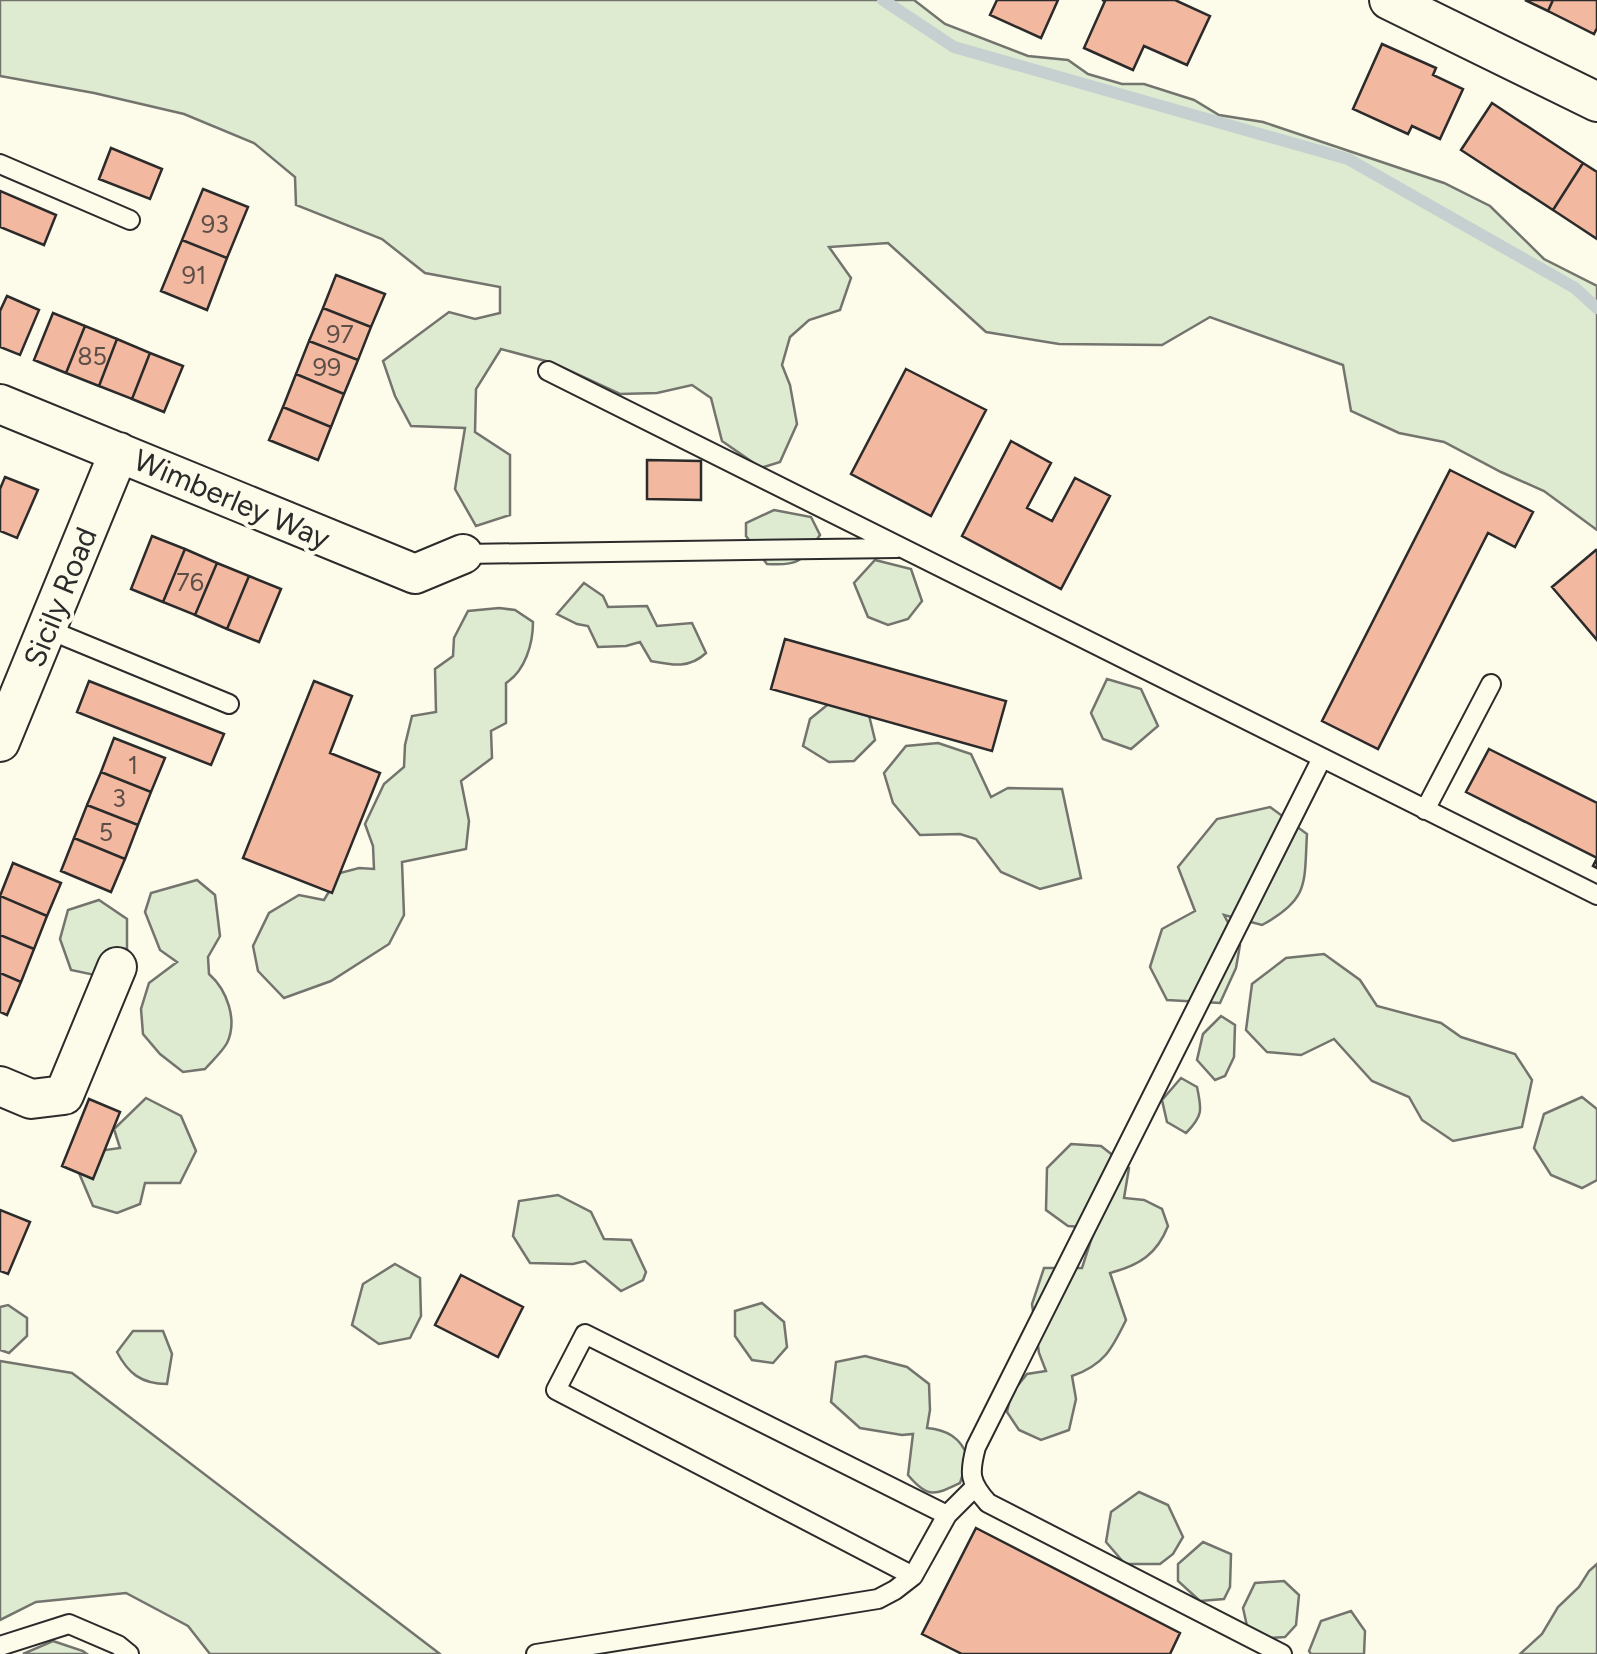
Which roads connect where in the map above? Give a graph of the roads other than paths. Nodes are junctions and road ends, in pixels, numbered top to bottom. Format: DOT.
graph roads {
  1 [pos="1408,4"];
  2 [pos="1597,102"];
  3 [pos="0,164"];
  4 [pos="130,220"];
  5 [pos="548,371"];
  6 [pos="0,404"];
  7 [pos="119,452"];
  8 [pos="902,548"];
  9 [pos="463,554"];
  10 [pos="47,630"];
  11 [pos="1491,684"];
  12 [pos="229,704"];
  13 [pos="0,742"];
  14 [pos="1322,758"];
  15 [pos="1425,810"];
  16 [pos="1597,896"];
  17 [pos="118,967"];
  18 [pos="0,1086"];
  19 [pos="974,1488"];
  20 [pos="947,1515"];
  21 [pos="913,1576"];
  22 [pos="0,1646"];
  23 [pos="129,1654"];
  24 [pos="536,1654"];
  25 [pos="1282,1654"];
  1 -- 2 [label="street"];
  3 -- 4 [label="lane"];
  5 -- 8 [label="lane"];
  6 -- 7 [label="street, Wimberley Way"];
  7 -- 9 [label="street, Wimberley Way"];
  7 -- 10 [label="street, Sicily Road"];
  8 -- 9 [label="lane"];
  8 -- 14 [label="lane"];
  10 -- 12 [label="lane"];
  10 -- 13 [label="street, Sicily Road"];
  11 -- 15 [label="lane"];
  14 -- 15 [label="lane"];
  14 -- 19 [label="lane"];
  15 -- 16 [label="lane"];
  17 -- 18 [label="street"];
  19 -- 20 [label="lane"];
  19 -- 25 [label="lane"];
  20 -- 21 [label="lane"];
  20 -- 21 [label="lane"];
  21 -- 24 [label="lane"];
  22 -- 23 [label="lane"];
}
